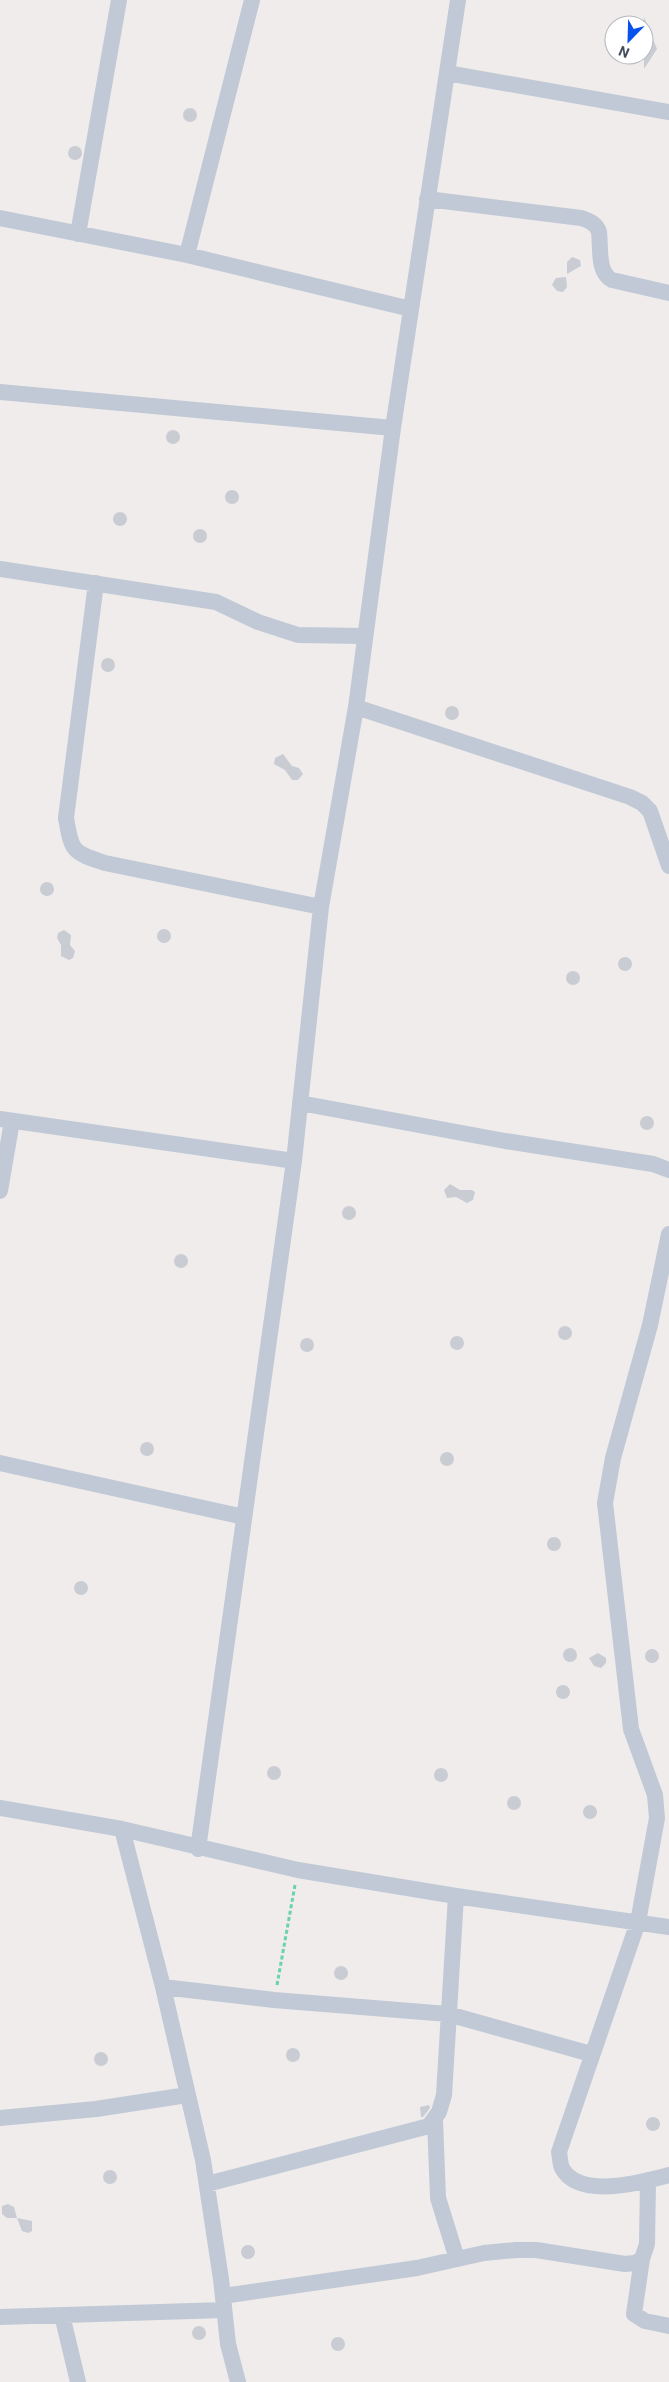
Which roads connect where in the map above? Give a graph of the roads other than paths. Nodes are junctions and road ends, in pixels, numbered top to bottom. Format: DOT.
graph roads {
  1 [pos="119,0"];
  2 [pos="252,0"];
  3 [pos="458,0"];
  4 [pos="447,73"];
  5 [pos="669,112"];
  6 [pos="427,199"];
  7 [pos="0,218"];
  8 [pos="78,234"];
  9 [pos="186,255"];
  10 [pos="669,293"];
  11 [pos="411,309"];
  12 [pos="0,392"];
  13 [pos="393,428"];
  14 [pos="0,569"];
  15 [pos="96,583"];
  16 [pos="364,636"];
  17 [pos="356,707"];
  18 [pos="669,866"];
  19 [pos="321,907"];
  20 [pos="300,1103"];
  21 [pos="6,1120"];
  22 [pos="294,1161"];
  23 [pos="669,1170"];
  24 [pos="0,1190"];
  25 [pos="669,1234"];
  26 [pos="0,1462"];
  27 [pos="244,1517"];
  28 [pos="0,1808"];
  29 [pos="122,1830"];
  30 [pos="198,1849"];
  31 [pos="456,1896"];
  32 [pos="638,1922"];
  33 [pos="669,1927"];
  34 [pos="163,1987"];
  35 [pos="448,2014"];
  36 [pos="592,2054"];
  37 [pos="187,2095"];
  38 [pos="0,2118"];
  39 [pos="435,2120"];
  40 [pos="669,2175"];
  41 [pos="648,2180"];
  42 [pos="207,2184"];
  43 [pos="457,2259"];
  44 [pos="642,2259"];
  45 [pos="223,2303"];
  46 [pos="62,2315"];
  47 [pos="0,2317"];
  48 [pos="669,2326"];
  49 [pos="78,2382"];
  50 [pos="238,2382"];
  1 -- 8 [label="street"];
  2 -- 9 [label="street"];
  3 -- 4 [label="street"];
  4 -- 5 [label="street"];
  4 -- 6 [label="street"];
  6 -- 10 [label="street"];
  6 -- 11 [label="street"];
  7 -- 8 [label="street"];
  8 -- 9 [label="street"];
  9 -- 11 [label="street"];
  11 -- 13 [label="street"];
  12 -- 13 [label="street"];
  13 -- 16 [label="street"];
  14 -- 15 [label="street"];
  15 -- 16 [label="street"];
  15 -- 19 [label="street"];
  16 -- 17 [label="street"];
  17 -- 18 [label="street"];
  17 -- 19 [label="street"];
  19 -- 20 [label="street"];
  20 -- 22 [label="street"];
  20 -- 23 [label="street"];
  21 -- 22 [label="street"];
  21 -- 24 [label="street"];
  22 -- 27 [label="street"];
  25 -- 32 [label="street"];
  26 -- 27 [label="street"];
  27 -- 30 [label="street"];
  28 -- 29 [label="street"];
  29 -- 30 [label="street"];
  29 -- 34 [label="street"];
  30 -- 31 [label="street"];
  31 -- 32 [label="street"];
  31 -- 35 [label="street"];
  32 -- 33 [label="street"];
  32 -- 36 [label="street"];
  34 -- 35 [label="street"];
  34 -- 37 [label="street"];
  35 -- 36 [label="street"];
  35 -- 39 [label="street"];
  36 -- 41 [label="street"];
  37 -- 38 [label="street"];
  37 -- 42 [label="street"];
  39 -- 42 [label="street"];
  39 -- 43 [label="street"];
  40 -- 41 [label="street"];
  41 -- 44 [label="street"];
  42 -- 45 [label="street"];
  43 -- 44 [label="street"];
  43 -- 45 [label="street"];
  44 -- 48 [label="street"];
  45 -- 46 [label="street"];
  45 -- 50 [label="street"];
  46 -- 47 [label="street"];
  46 -- 49 [label="street"];
}
